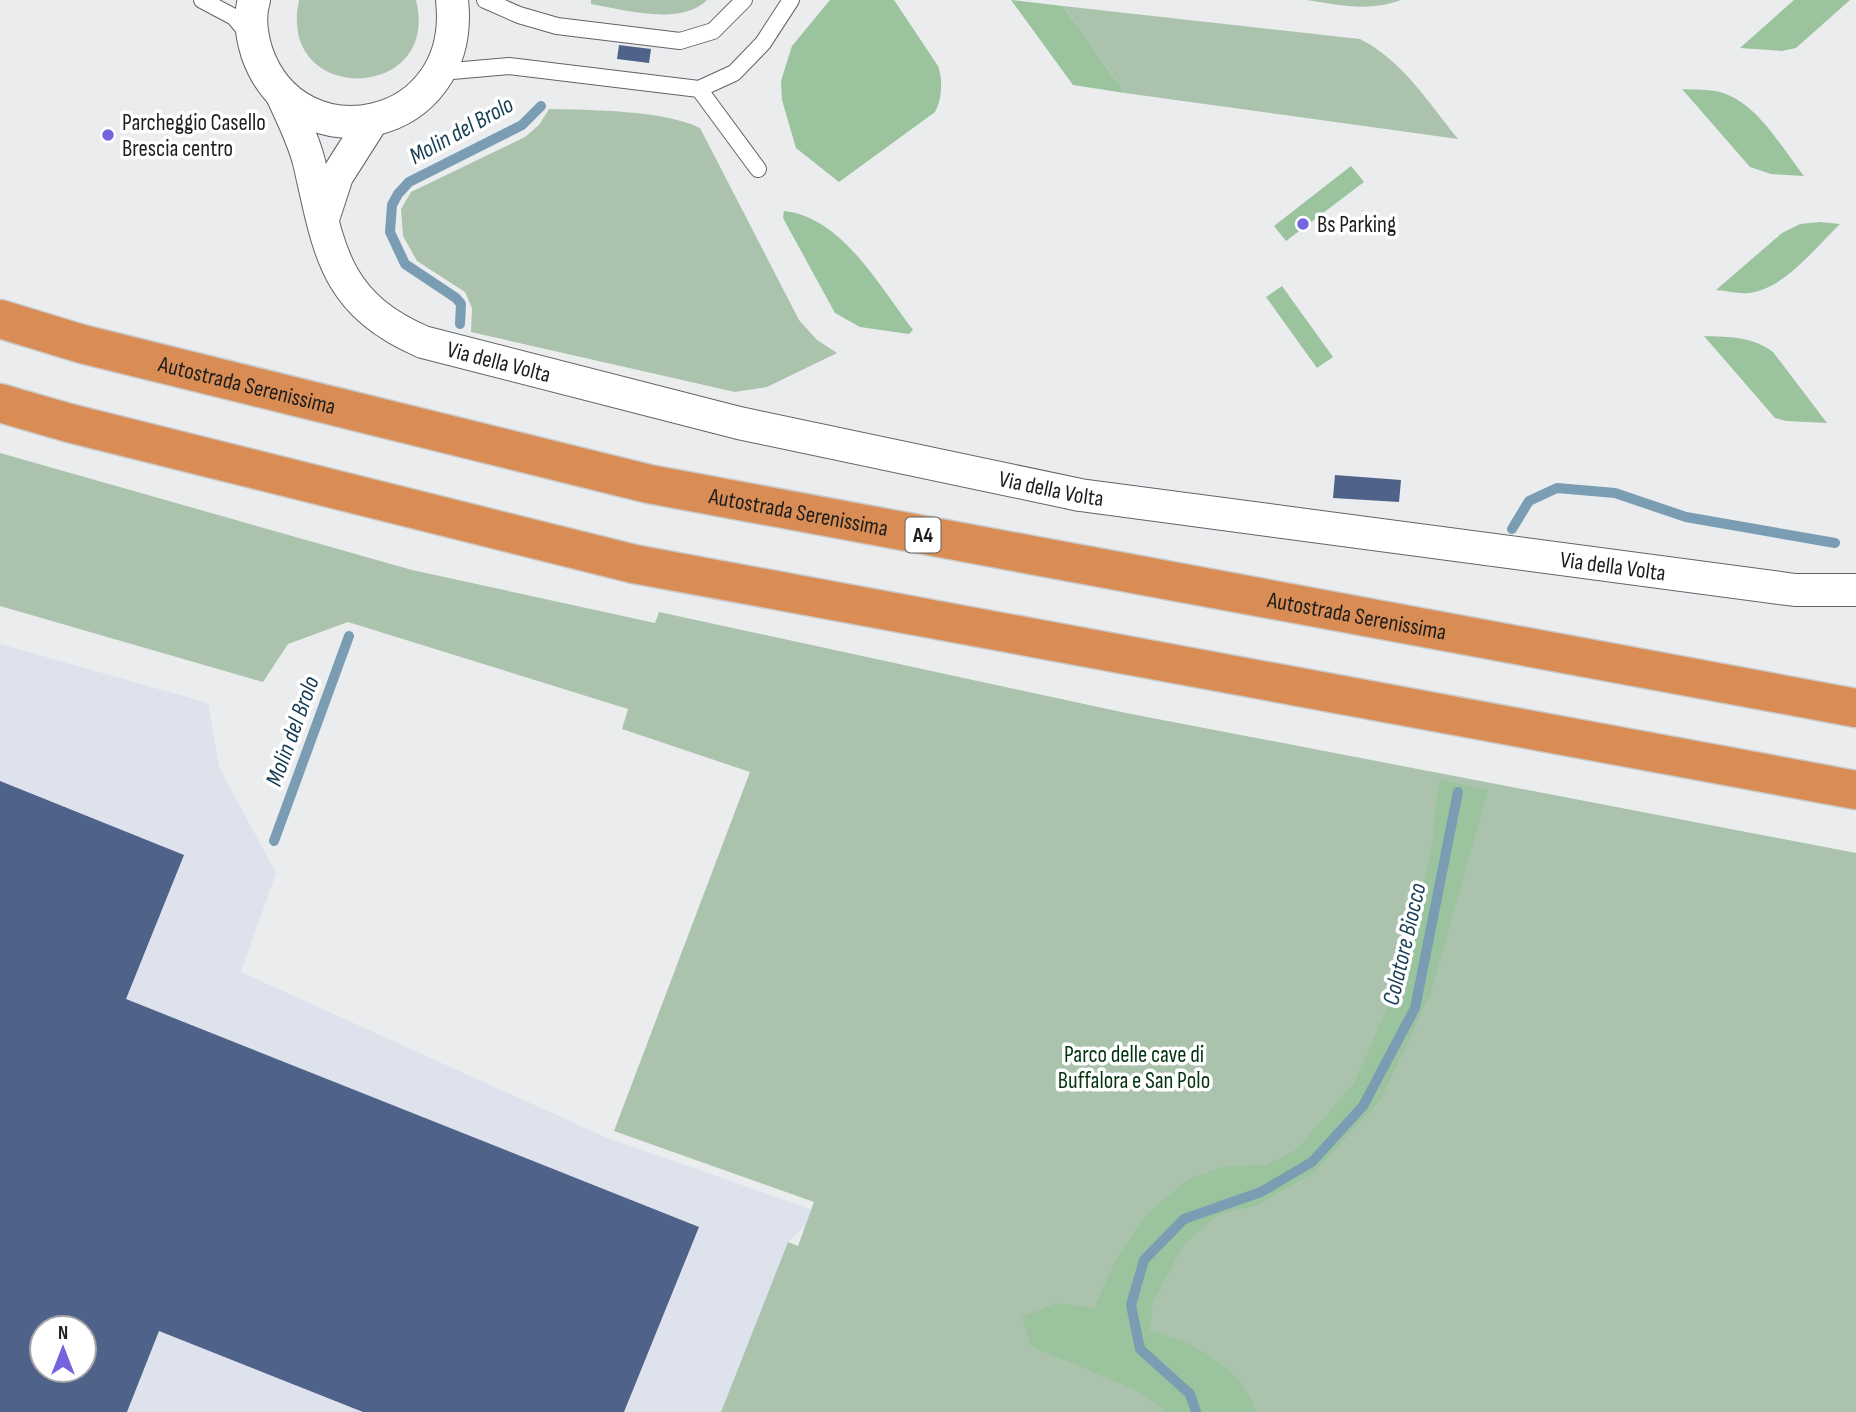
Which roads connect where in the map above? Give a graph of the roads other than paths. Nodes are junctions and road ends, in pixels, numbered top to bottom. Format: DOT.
graph roads {
  1 [pos="202,0"];
  2 [pos="254,0"];
  3 [pos="452,0"];
  4 [pos="485,0"];
  5 [pos="744,0"];
  6 [pos="791,0"];
  7 [pos="253,40"];
  8 [pos="441,72"];
  9 [pos="699,89"];
  10 [pos="281,93"];
  11 [pos="372,121"];
  12 [pos="758,169"];
  13 [pos="323,219"];
  14 [pos="0,319"];
  15 [pos="0,403"];
  16 [pos="1856,590"];
  17 [pos="1856,708"];
  18 [pos="1856,790"];
  1 -- 7 [label="lane"];
  2 -- 7 [label="street"];
  3 -- 8 [label="street"];
  4 -- 5 [label="lane"];
  6 -- 9 [label="lane"];
  7 -- 10 [label="street"];
  8 -- 9 [label="lane"];
  8 -- 11 [label="street"];
  9 -- 12 [label="lane"];
  10 -- 11 [label="street"];
  10 -- 13 [label="street, Via della Volta"];
  11 -- 13 [label="street"];
  13 -- 16 [label="street, Via della Volta"];
  14 -- 17 [label="highway, Autostrada Serenissima / A4"];
  15 -- 18 [label="highway"];
}
